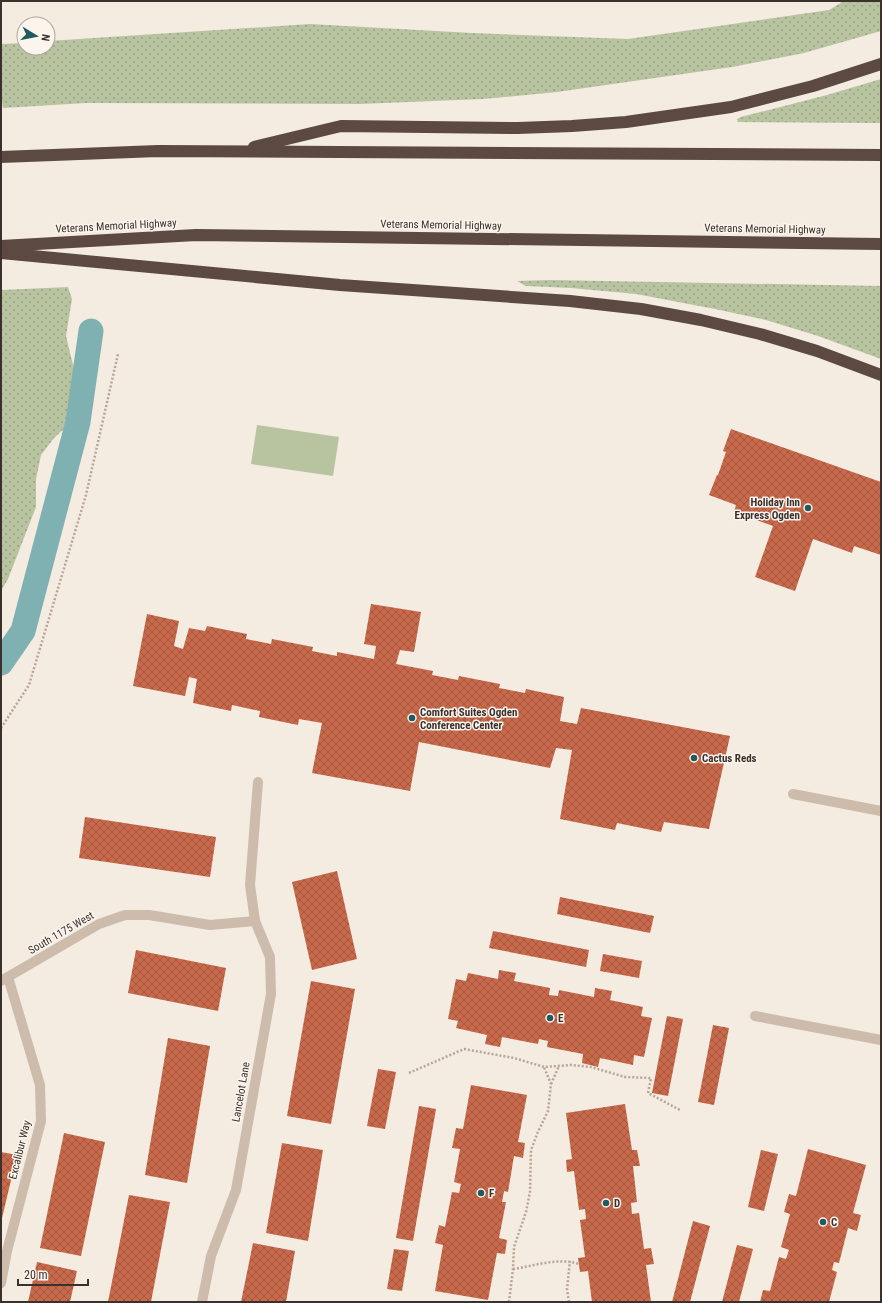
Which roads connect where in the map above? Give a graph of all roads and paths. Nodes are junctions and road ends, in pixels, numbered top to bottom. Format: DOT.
graph roads {
  1 [pos="881,64"];
  2 [pos="236,152"];
  3 [pos="881,155"];
  4 [pos="1,157"];
  5 [pos="881,244"];
  6 [pos="1,246"];
  7 [pos="1,253"];
  8 [pos="118,354"];
  9 [pos="881,375"];
  10 [pos="1,728"];
  11 [pos="258,782"];
  12 [pos="793,794"];
  13 [pos="881,810"];
  14 [pos="255,920"];
  15 [pos="4,979"];
  16 [pos="755,1016"];
  17 [pos="881,1040"];
  18 [pos="559,1066"];
  19 [pos="544,1067"];
  20 [pos="409,1073"];
  21 [pos="551,1084"];
  22 [pos="680,1110"];
  23 [pos="570,1261"];
  24 [pos="578,1264"];
  25 [pos="514,1268"];
  26 [pos="1,1283"];
  27 [pos="202,1302"];
  28 [pos="509,1302"];
  29 [pos="569,1302"];
  1 -- 2 [label="highway"];
  2 -- 3 [label="highway"];
  2 -- 4 [label="highway"];
  5 -- 6 [label="highway, Veterans Memorial Highway"];
  7 -- 9 [label="highway"];
  8 -- 10 [label="path"];
  11 -- 14 [label="street, Lancelot Lane"];
  12 -- 13 [label="street"];
  14 -- 15 [label="street, South 1175 West"];
  14 -- 27 [label="street, Lancelot Lane"];
  15 -- 26 [label="street, Excalibur Way"];
  16 -- 17 [label="street"];
  18 -- 19 [label="path"];
  18 -- 21 [label="path"];
  18 -- 22 [label="path"];
  19 -- 20 [label="path"];
  19 -- 21 [label="path"];
  21 -- 25 [label="path"];
  23 -- 24 [label="path"];
  23 -- 25 [label="path"];
  23 -- 29 [label="path"];
  25 -- 28 [label="path"];
}
